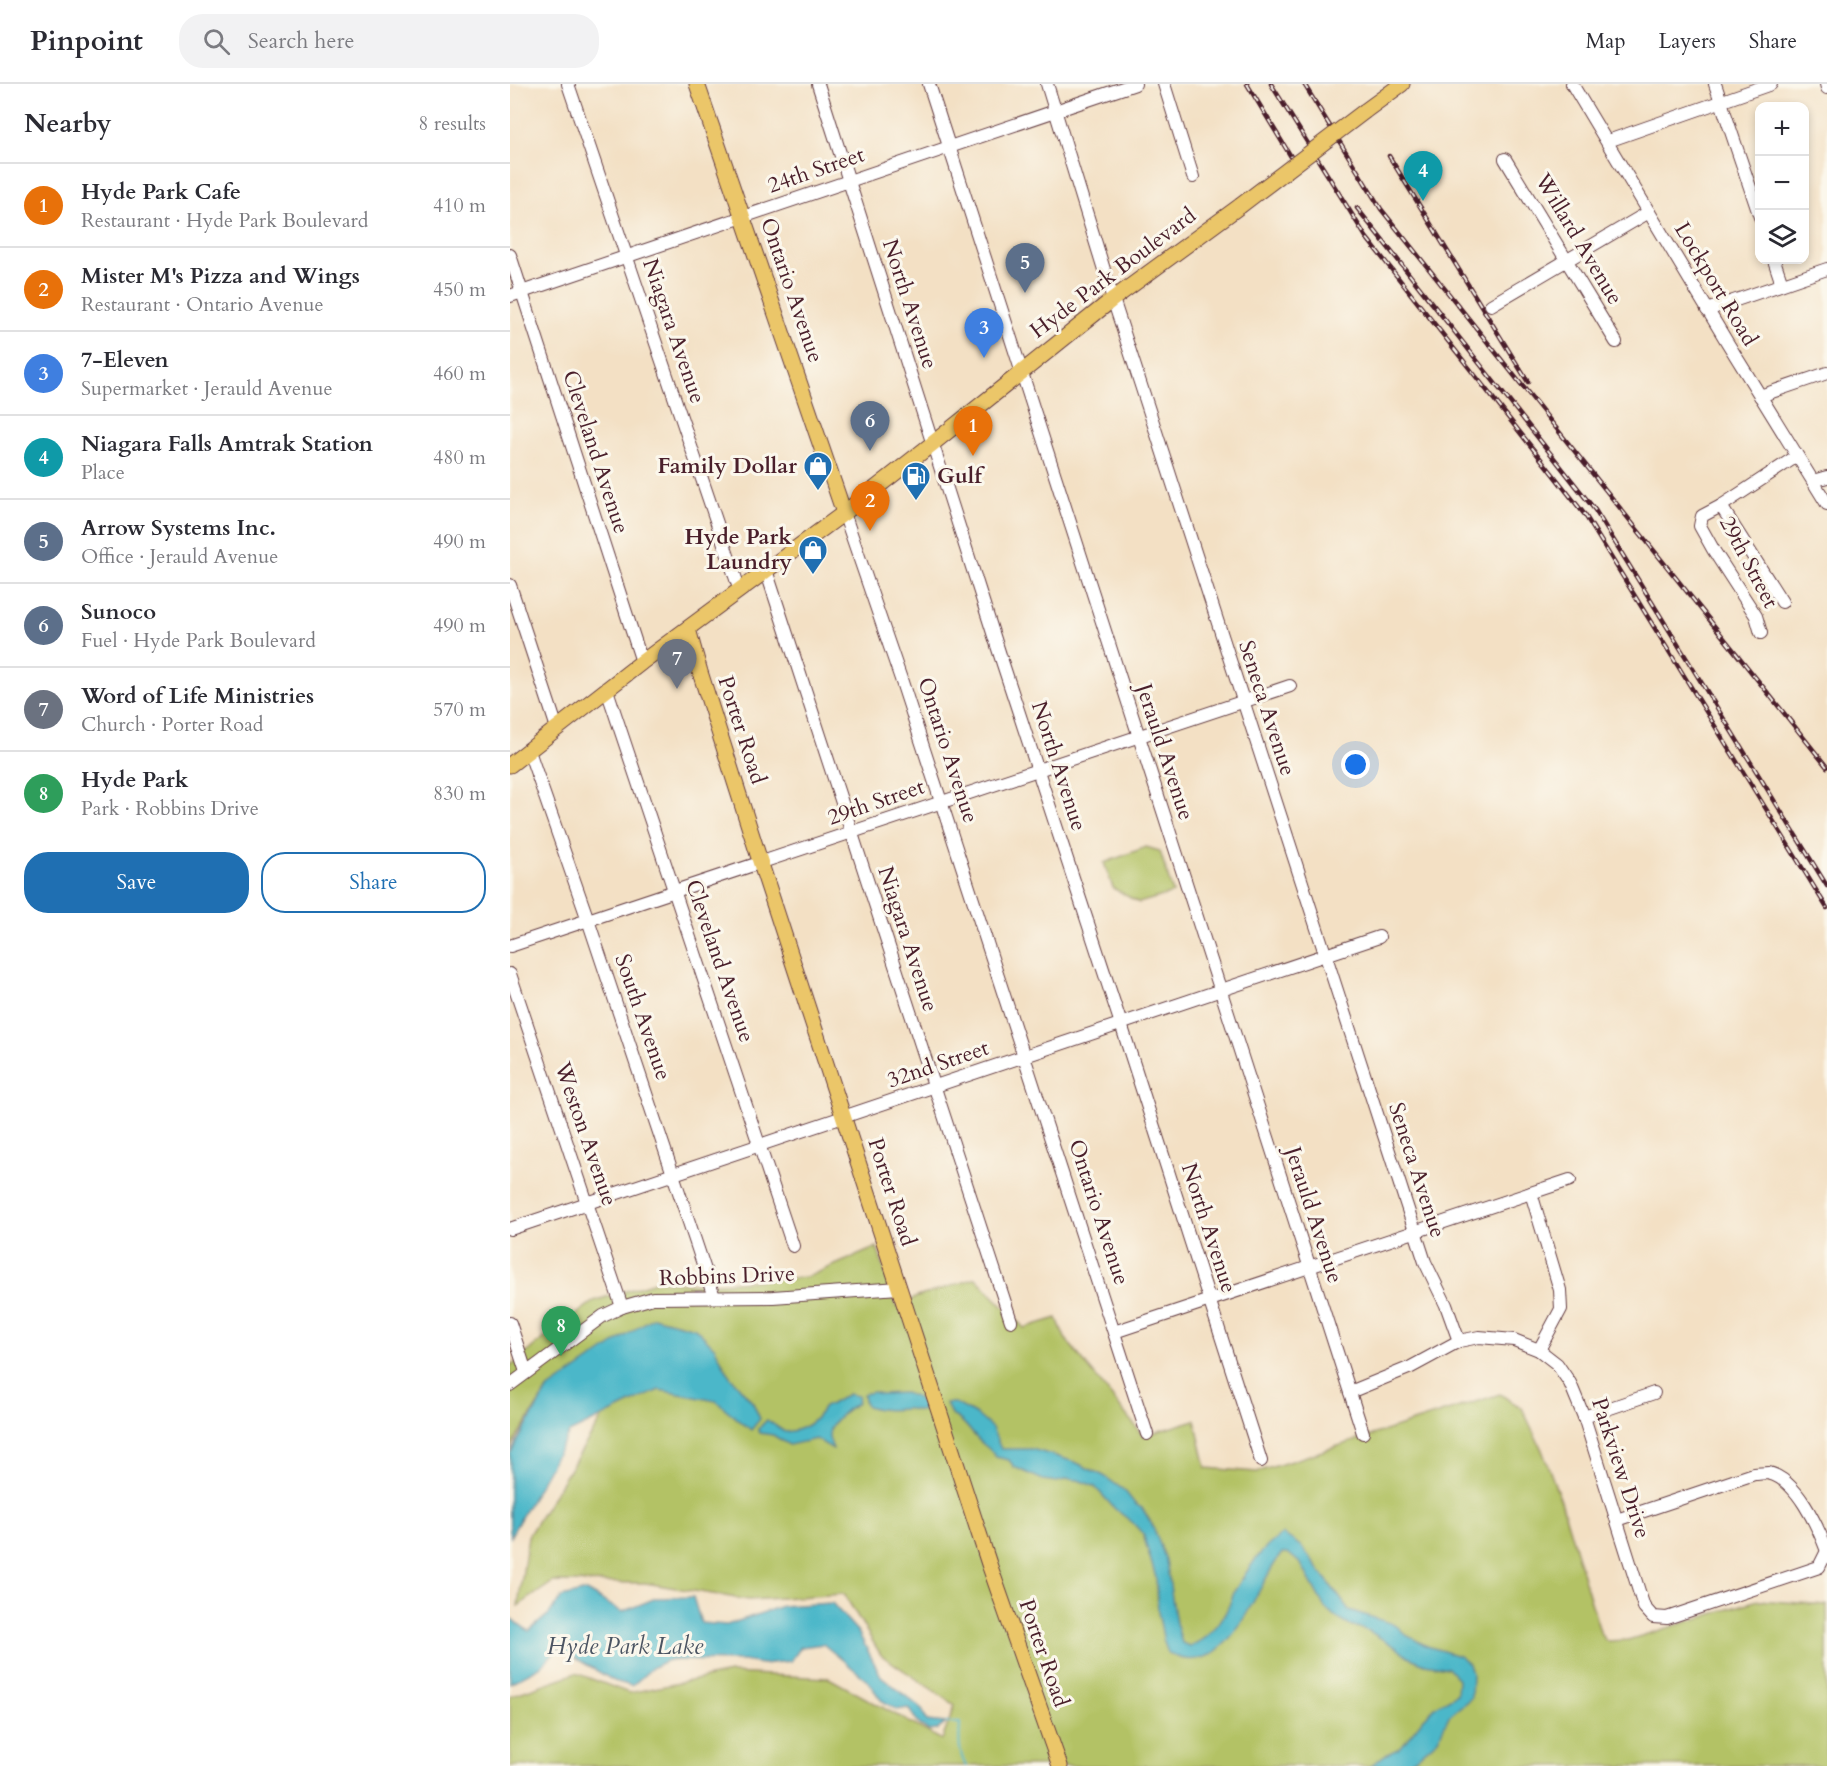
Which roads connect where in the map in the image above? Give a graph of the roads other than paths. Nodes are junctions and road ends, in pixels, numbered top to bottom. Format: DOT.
graph roads {
  1 [pos="568,84"];
  2 [pos="698,84"];
  3 [pos="818,84"];
  4 [pos="929,84"];
  5 [pos="1047,84"];
  6 [pos="1135,84"];
  7 [pos="1164,84"];
  8 [pos="1402,84"];
  9 [pos="1572,84"];
  10 [pos="1715,84"];
  11 [pos="1771,84"];
  12 [pos="1720,102"];
  13 [pos="1055,111"];
  14 [pos="1608,141"];
  15 [pos="949,147"];
  16 [pos="1505,159"];
  17 [pos="1193,177"];
  18 [pos="849,181"];
  19 [pos="1758,210"];
  20 [pos="1649,212"];
  21 [pos="743,217"];
  22 [pos="510,255"];
  23 [pos="626,256"];
  24 [pos="1568,261"];
  25 [pos="1775,264"];
  26 [pos="1827,269"];
  27 [pos="1782,284"];
  28 [pos="516,294"];
  29 [pos="1113,299"];
  30 [pos="1491,304"];
  31 [pos="1707,310"];
  32 [pos="1616,342"];
  33 [pos="1021,372"];
  34 [pos="1827,374"];
  35 [pos="1760,396"];
  36 [pos="932,444"];
  37 [pos="1797,456"];
  38 [pos="1827,477"];
  39 [pos="1814,481"];
  40 [pos="1827,504"];
  41 [pos="1721,506"];
  42 [pos="844,513"];
  43 [pos="766,570"];
  44 [pos="510,585"];
  45 [pos="740,591"];
  46 [pos="1782,602"];
  47 [pos="688,629"];
  48 [pos="1761,633"];
  49 [pos="642,662"];
  50 [pos="1290,686"];
  51 [pos="607,690"];
  52 [pos="1243,700"];
  53 [pos="557,728"];
  54 [pos="1137,736"];
  55 [pos="529,751"];
  56 [pos="510,765"];
  57 [pos="1038,769"];
  58 [pos="941,802"];
  59 [pos="852,833"];
  60 [pos="760,861"];
  61 [pos="674,892"];
  62 [pos="588,920"];
  63 [pos="1379,937"];
  64 [pos="510,946"];
  65 [pos="1325,955"];
  66 [pos="510,974"];
  67 [pos="1220,990"];
  68 [pos="1121,1024"];
  69 [pos="1024,1057"];
  70 [pos="935,1088"];
  71 [pos="844,1118"];
  72 [pos="759,1145"];
  73 [pos="673,1175"];
  74 [pos="1570,1180"];
  75 [pos="1531,1193"];
  76 [pos="587,1203"];
  77 [pos="510,1229"];
  78 [pos="1415,1231"];
  79 [pos="794,1246"];
  80 [pos="1308,1267"];
  81 [pos="900,1288"];
  82 [pos="714,1297"];
  83 [pos="1211,1301"];
  84 [pos="622,1307"];
  85 [pos="1011,1321"];
  86 [pos="510,1323"];
  87 [pos="1114,1332"];
  88 [pos="1459,1341"];
  89 [pos="1539,1350"];
  90 [pos="526,1372"];
  91 [pos="510,1385"];
  92 [pos="1350,1392"];
  93 [pos="1654,1393"];
  94 [pos="1584,1418"];
  95 [pos="1363,1432"];
  96 [pos="1147,1434"];
  97 [pos="1261,1461"];
  98 [pos="1617,1520"];
  99 [pos="1827,1551"];
  100 [pos="1060,1766"];
  1 -- 23 [label="street, Niagara Avenue"];
  2 -- 21 [label="main road, Ontario Avenue"];
  3 -- 18 [label="street, North Avenue"];
  4 -- 15 [label="street, Jerauld Avenue"];
  5 -- 13 [label="street, Seneca Avenue"];
  6 -- 13 [label="street, 24th Street"];
  7 -- 17 [label="street"];
  8 -- 29 [label="main road, Hyde Park Boulevard, bridge"];
  9 -- 14 [label="street, Lockport Road"];
  10 -- 12 [label="street"];
  11 -- 12 [label="street"];
  12 -- 14 [label="street"];
  12 -- 19 [label="street"];
  13 -- 15 [label="street, 24th Street"];
  13 -- 29 [label="street, Seneca Avenue"];
  14 -- 20 [label="street, Lockport Road"];
  15 -- 18 [label="street, 24th Street"];
  15 -- 33 [label="street, Jerauld Avenue"];
  16 -- 24 [label="street, Willard Avenue"];
  18 -- 21 [label="street, 24th Street"];
  18 -- 36 [label="street, North Avenue"];
  20 -- 24 [label="street"];
  20 -- 31 [label="street, Lockport Road"];
  21 -- 23 [label="street, 24th Street"];
  21 -- 42 [label="main road, Ontario Avenue"];
  22 -- 28 [label="street, Cleveland Avenue"];
  23 -- 28 [label="street, 24th Street"];
  23 -- 45 [label="street, Niagara Avenue"];
  24 -- 30 [label="street"];
  24 -- 32 [label="street, Willard Avenue"];
  25 -- 27 [label="street"];
  26 -- 27 [label="street"];
  27 -- 31 [label="street"];
  28 -- 49 [label="street, Cleveland Avenue"];
  29 -- 33 [label="main road, Hyde Park Boulevard"];
  29 -- 52 [label="street, Seneca Avenue"];
  31 -- 35 [label="street, Lockport Road"];
  33 -- 36 [label="main road, Hyde Park Boulevard"];
  33 -- 54 [label="street, Jerauld Avenue"];
  34 -- 35 [label="street"];
  35 -- 37 [label="street, Lockport Road"];
  36 -- 42 [label="main road, Hyde Park Boulevard"];
  36 -- 57 [label="street, North Avenue"];
  37 -- 39 [label="street, Lockport Road"];
  37 -- 41 [label="street, 29th Street"];
  38 -- 39 [label="street"];
  39 -- 40 [label="street, Lockport Road"];
  41 -- 46 [label="street"];
  41 -- 48 [label="street, 29th Street"];
  42 -- 43 [label="main road, Hyde Park Boulevard"];
  42 -- 58 [label="street, Ontario Avenue"];
  43 -- 45 [label="main road, Hyde Park Boulevard"];
  43 -- 59 [label="street, Niagara Avenue"];
  44 -- 53 [label="street"];
  45 -- 47 [label="main road, Hyde Park Boulevard"];
  47 -- 49 [label="main road, Hyde Park Boulevard"];
  47 -- 60 [label="main road, Porter Road"];
  49 -- 51 [label="main road, Hyde Park Boulevard"];
  50 -- 52 [label="street, 29th Street"];
  51 -- 53 [label="main road, Hyde Park Boulevard"];
  51 -- 61 [label="street, Cleveland Avenue"];
  52 -- 54 [label="street, 29th Street"];
  52 -- 65 [label="street, Seneca Avenue"];
  53 -- 55 [label="main road, Hyde Park Boulevard"];
  54 -- 57 [label="street, 29th Street"];
  54 -- 67 [label="street, Jerauld Avenue"];
  55 -- 56 [label="main road, Hyde Park Boulevard"];
  55 -- 62 [label="street, South Avenue"];
  57 -- 58 [label="street, 29th Street"];
  57 -- 68 [label="street, North Avenue"];
  58 -- 59 [label="street, 29th Street"];
  58 -- 69 [label="street, Ontario Avenue"];
  59 -- 60 [label="street, 29th Street"];
  59 -- 70 [label="street, Niagara Avenue"];
  60 -- 61 [label="street, 29th Street"];
  60 -- 71 [label="main road, Porter Road"];
  61 -- 62 [label="street, 29th Street"];
  61 -- 72 [label="street, Cleveland Avenue"];
  62 -- 64 [label="street, 29th Street"];
  62 -- 73 [label="street, South Avenue"];
  63 -- 65 [label="street, 32nd Street"];
  65 -- 67 [label="street, 32nd Street"];
  65 -- 78 [label="street, Seneca Avenue"];
  66 -- 76 [label="street, Weston Avenue"];
  67 -- 68 [label="street, 32nd Street"];
  67 -- 80 [label="street, Jerauld Avenue"];
  68 -- 69 [label="street, 32nd Street"];
  68 -- 83 [label="street, North Avenue"];
  69 -- 70 [label="street, 32nd Street"];
  69 -- 87 [label="street, Ontario Avenue"];
  70 -- 71 [label="street, 32nd Street"];
  70 -- 85 [label="street, Niagara Avenue"];
  71 -- 72 [label="street, 32nd Street"];
  71 -- 81 [label="main road, Porter Road"];
  72 -- 73 [label="street, 32nd Street"];
  72 -- 79 [label="street, Cleveland Avenue"];
  73 -- 76 [label="street, 32nd Street"];
  73 -- 82 [label="street, South Avenue"];
  74 -- 75 [label="street"];
  75 -- 78 [label="street"];
  75 -- 89 [label="street"];
  76 -- 77 [label="street, 32nd Street"];
  76 -- 84 [label="street, Weston Avenue"];
  78 -- 80 [label="street"];
  78 -- 88 [label="street, Seneca Avenue"];
  80 -- 83 [label="street"];
  80 -- 92 [label="street, Jerauld Avenue"];
  81 -- 82 [label="street, Robbins Drive"];
  81 -- 100 [label="main road, Porter Road"];
  82 -- 84 [label="street, Robbins Drive"];
  83 -- 87 [label="street"];
  83 -- 97 [label="street, North Avenue"];
  84 -- 90 [label="street, Robbins Drive"];
  86 -- 90 [label="street"];
  87 -- 96 [label="street, Ontario Avenue"];
  88 -- 89 [label="street, Parkview Drive"];
  88 -- 92 [label="street, Parkview Drive"];
  89 -- 94 [label="street, Parkview Drive"];
  90 -- 91 [label="street, Robbins Drive"];
  92 -- 95 [label="street, Jerauld Avenue"];
  93 -- 94 [label="street"];
  94 -- 98 [label="street, Parkview Drive"];
  98 -- 99 [label="street"];
  98 -- 99 [label="street, Parkview Drive"];
}
